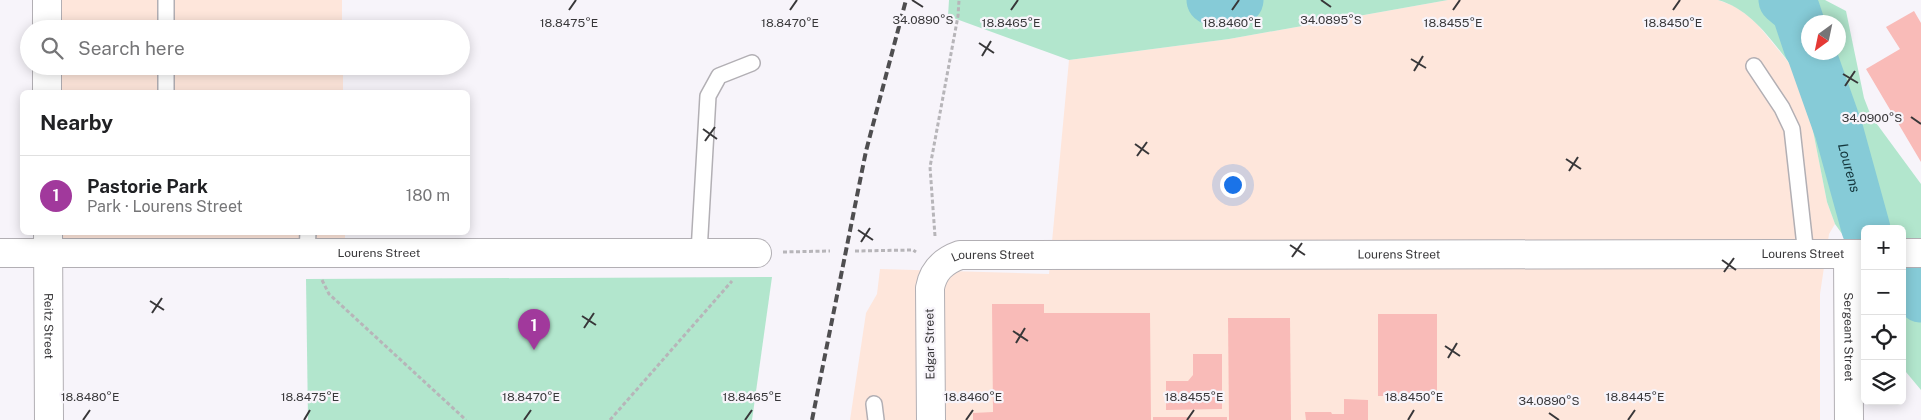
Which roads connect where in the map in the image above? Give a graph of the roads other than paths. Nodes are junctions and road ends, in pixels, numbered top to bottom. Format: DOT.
graph roads {
  1 [pos="47,0"];
  2 [pos="166,0"];
  3 [pos="47,20"];
  4 [pos="166,20"];
  5 [pos="752,63"];
  6 [pos="1754,66"];
  7 [pos="47,75"];
  8 [pos="166,75"];
  9 [pos="48,90"];
  10 [pos="166,90"];
  11 [pos="48,242"];
  12 [pos="308,242"];
  13 [pos="0,252"];
  14 [pos="699,252"];
  15 [pos="757,253"];
  16 [pos="1906,253"];
  17 [pos="1921,253"];
  18 [pos="1806,254"];
  19 [pos="1856,254"];
  20 [pos="937,269"];
  21 [pos="874,404"];
  22 [pos="49,420"];
  23 [pos="876,420"];
  24 [pos="931,420"];
  25 [pos="1849,420"];
  1 -- 3 [label="street"];
  2 -- 4 [label="lane"];
  5 -- 14 [label="lane"];
  6 -- 18 [label="lane"];
  7 -- 9 [label="street"];
  8 -- 10 [label="lane"];
  11 -- 12 [label="street, Lourens Street"];
  11 -- 13 [label="street, Lourens Street"];
  11 -- 22 [label="street, Reitz Street"];
  12 -- 14 [label="street, Lourens Street"];
  14 -- 15 [label="street, Lourens Street"];
  16 -- 17 [label="street"];
  18 -- 19 [label="street, Lourens Street"];
  18 -- 20 [label="street, Lourens Street"];
  19 -- 25 [label="street, Sergeant Street"];
  20 -- 24 [label="street, Edgar Street"];
  21 -- 23 [label="lane"];
}
